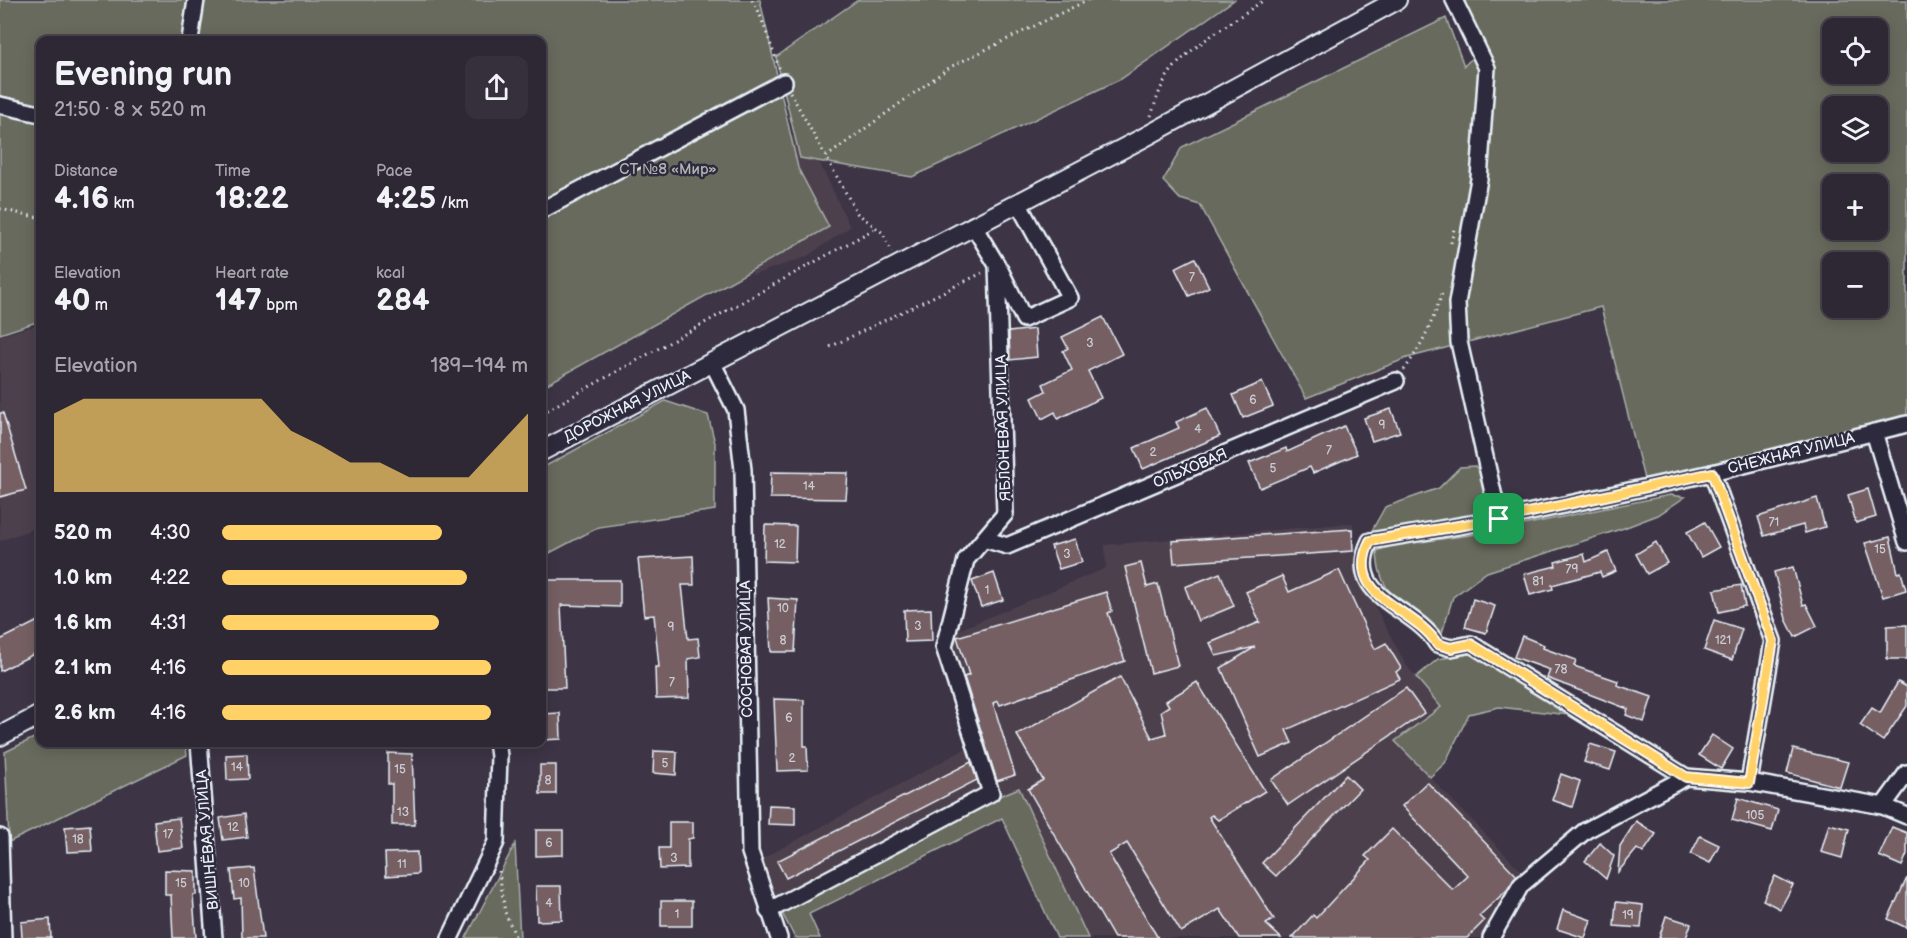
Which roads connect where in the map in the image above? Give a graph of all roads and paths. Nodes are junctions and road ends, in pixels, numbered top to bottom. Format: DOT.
graph roads {
  1 [pos="196,0"];
  2 [pos="752,0"];
  3 [pos="1088,0"];
  4 [pos="1264,0"];
  5 [pos="1397,0"];
  6 [pos="1454,0"];
  7 [pos="191,36"];
  8 [pos="784,82"];
  9 [pos="0,105"];
  10 [pos="36,113"];
  11 [pos="1143,138"];
  12 [pos="826,157"];
  13 [pos="1018,203"];
  14 [pos="546,208"];
  15 [pos="0,209"];
  16 [pos="36,217"];
  17 [pos="1456,224"];
  18 [pos="973,225"];
  19 [pos="876,228"];
  20 [pos="1451,244"];
  21 [pos="898,265"];
  22 [pos="998,265"];
  23 [pos="1445,283"];
  24 [pos="830,347"];
  25 [pos="712,362"];
  26 [pos="1396,381"];
  27 [pos="546,411"];
  28 [pos="1907,424"];
  29 [pos="1874,432"];
  30 [pos="546,449"];
  31 [pos="1712,473"];
  32 [pos="1499,519"];
  33 [pos="984,539"];
  34 [pos="1907,542"];
  35 [pos="36,717"];
  36 [pos="0,736"];
  37 [pos="199,747"];
  38 [pos="498,747"];
  39 [pos="1907,773"];
  40 [pos="1686,777"];
  41 [pos="1749,783"];
  42 [pos="1883,806"];
  43 [pos="1907,816"];
  44 [pos="0,837"];
  45 [pos="496,842"];
  46 [pos="768,912"];
  47 [pos="3,938"];
  48 [pos="214,938"];
  49 [pos="450,938"];
  50 [pos="516,938"];
  51 [pos="779,938"];
  52 [pos="1491,938"];
  1 -- 7 [label="street"];
  2 -- 8 [label="path"];
  3 -- 12 [label="path"];
  4 -- 11 [label="path"];
  5 -- 11 [label="main road, ДОРОЖНАЯ УЛИЦА"];
  6 -- 32 [label="street"];
  8 -- 12 [label="path"];
  8 -- 14 [label="street"];
  9 -- 10 [label="street"];
  11 -- 13 [label="main road, ДОРОЖНАЯ УЛИЦА"];
  12 -- 19 [label="path"];
  13 -- 18 [label="main road, ДОРОЖНАЯ УЛИЦА"];
  13 -- 22 [label="street"];
  15 -- 16 [label="path"];
  17 -- 20 [label="path"];
  18 -- 21 [label="main road, ДОРОЖНАЯ УЛИЦА"];
  18 -- 22 [label="street"];
  19 -- 21 [label="path"];
  19 -- 27 [label="path"];
  21 -- 25 [label="main road, ДОРОЖНАЯ УЛИЦА"];
  22 -- 24 [label="path"];
  22 -- 33 [label="street, ЯБЛОНЕВАЯ УЛИЦА"];
  23 -- 26 [label="path"];
  25 -- 30 [label="main road, ДОРОЖНАЯ УЛИЦА"];
  25 -- 46 [label="street, СОСНОВАЯ УЛИЦА"];
  26 -- 33 [label="street, ОЛЬХОВАЯ"];
  28 -- 29 [label="street, СНЕЖНАЯ УЛИЦА"];
  29 -- 31 [label="street, СНЕЖНАЯ УЛИЦА"];
  29 -- 34 [label="street"];
  31 -- 32 [label="street, СНЕЖНАЯ УЛИЦА"];
  31 -- 41 [label="street"];
  32 -- 40 [label="street, СНЕЖНАЯ УЛИЦА"];
  33 -- 46 [label="street, ЯБЛОНЕВАЯ УЛИЦА"];
  35 -- 36 [label="main road"];
  37 -- 48 [label="street, ВИШНЁВАЯ УЛИЦА"];
  38 -- 45 [label="street"];
  39 -- 42 [label="street"];
  40 -- 41 [label="street"];
  40 -- 52 [label="street"];
  41 -- 42 [label="street"];
  42 -- 43 [label="street"];
  44 -- 47 [label="street"];
  45 -- 49 [label="street"];
  45 -- 50 [label="path"];
  46 -- 51 [label="street, СОСНОВАЯ УЛИЦА"];
}
